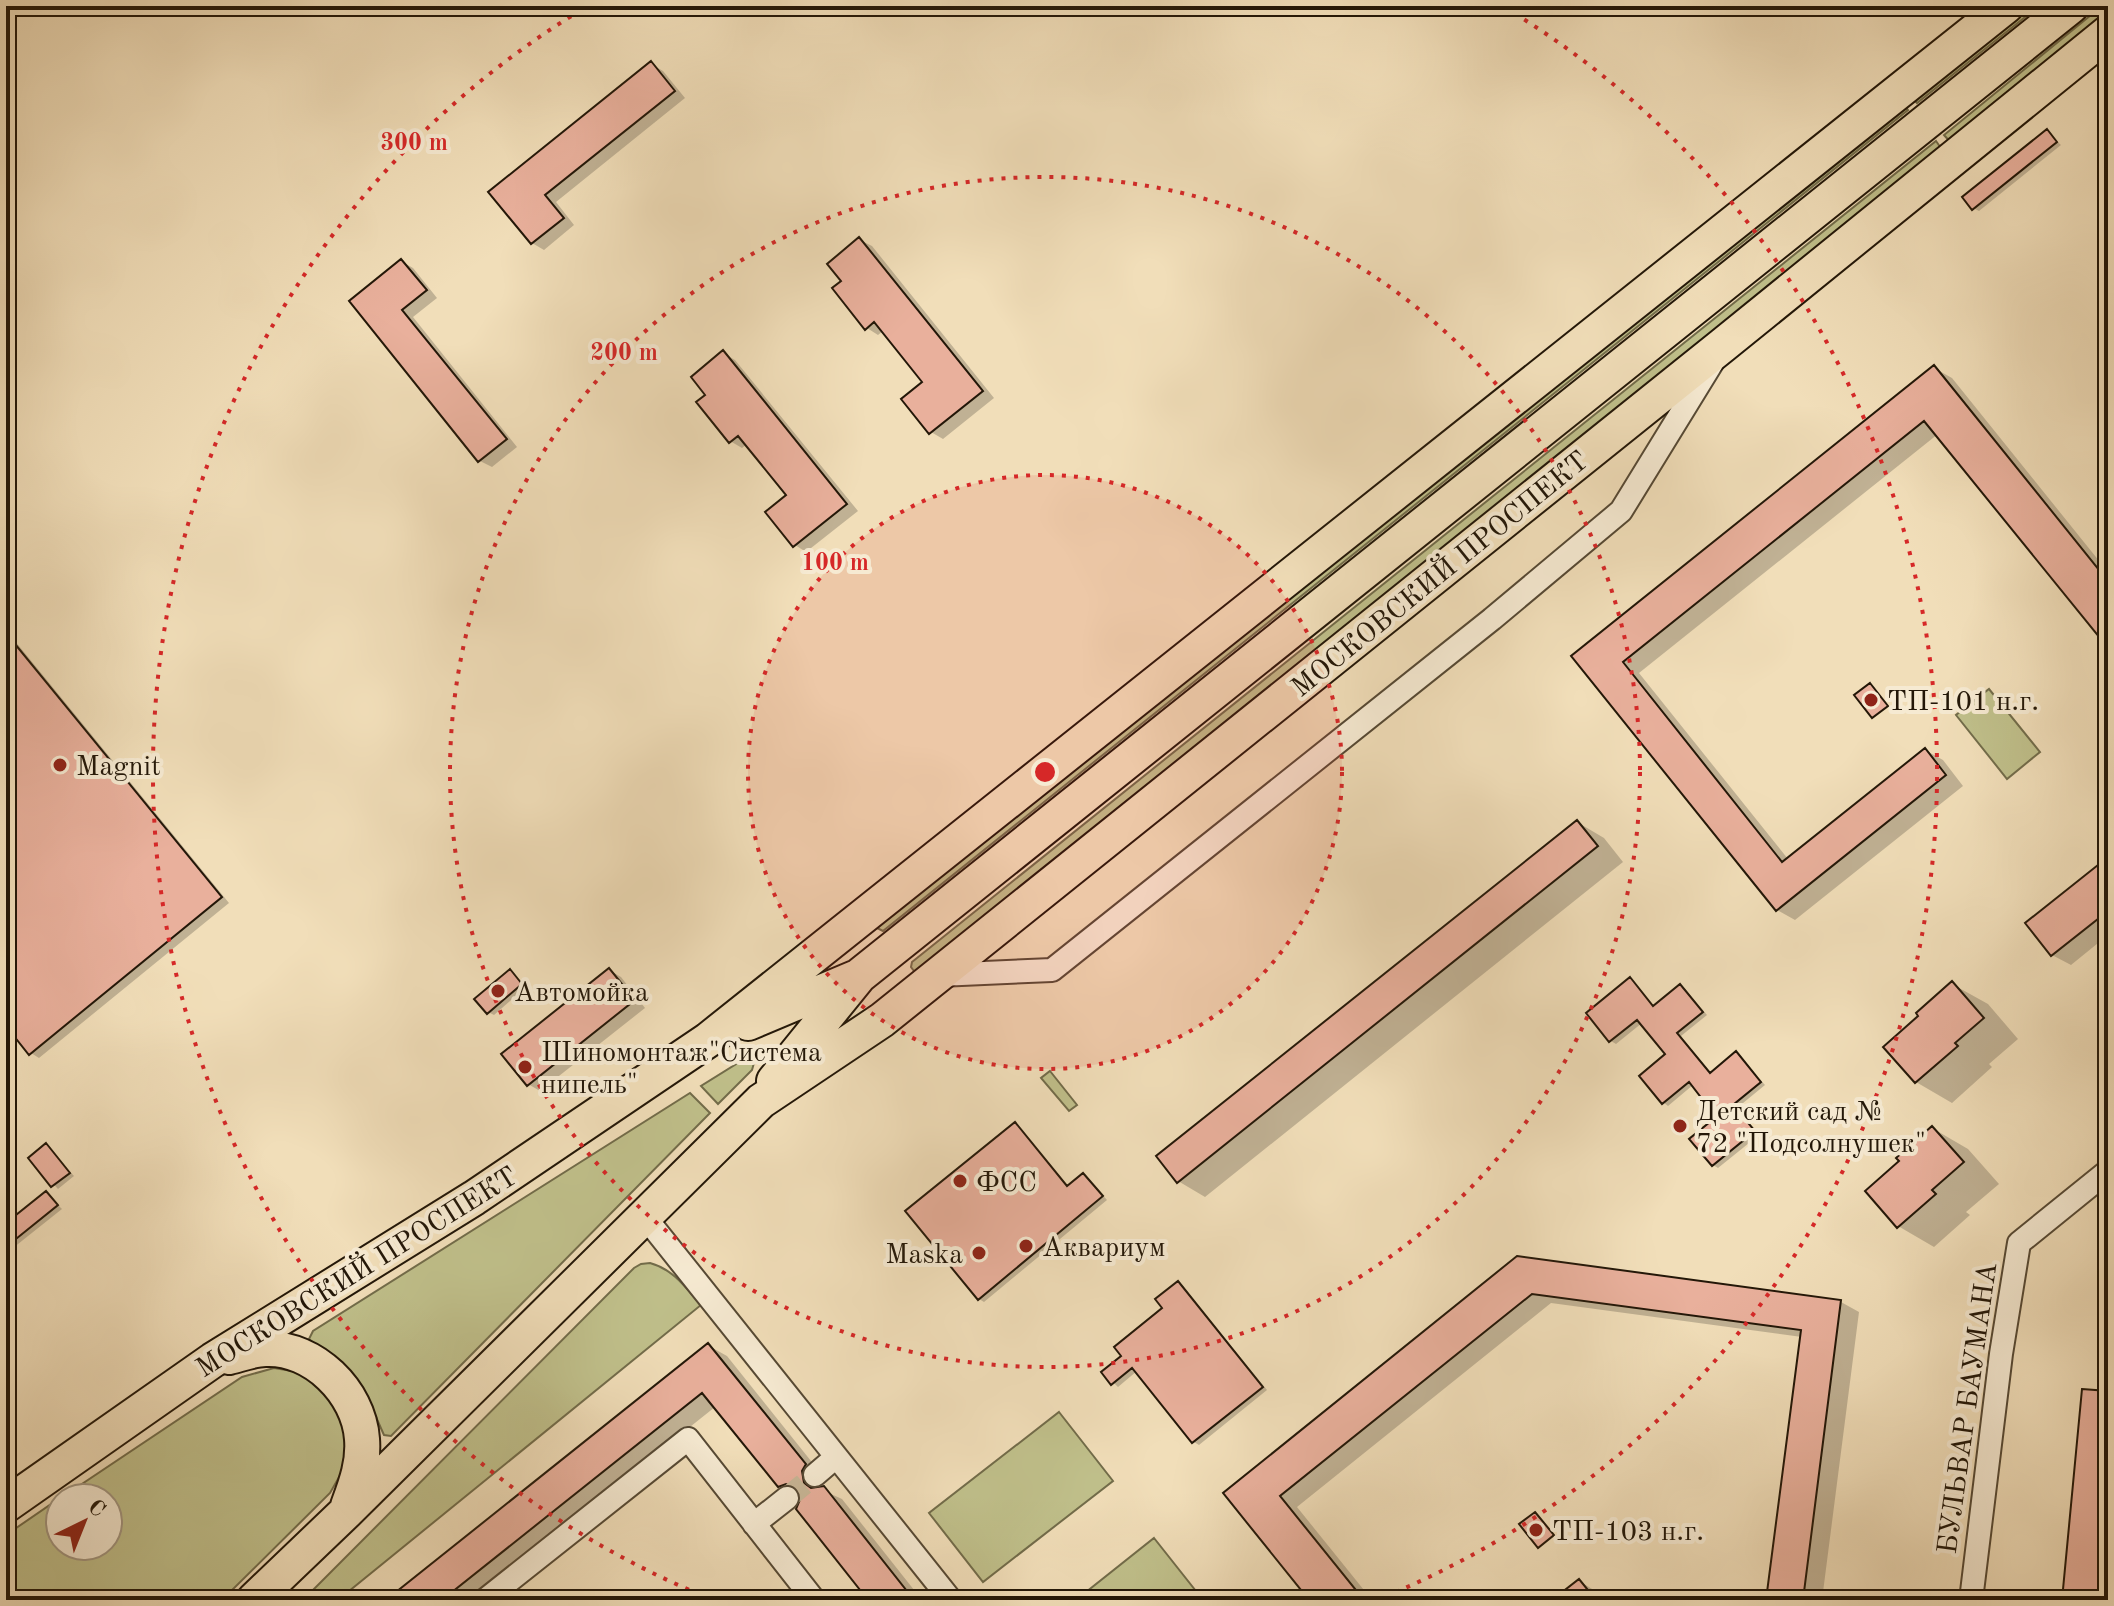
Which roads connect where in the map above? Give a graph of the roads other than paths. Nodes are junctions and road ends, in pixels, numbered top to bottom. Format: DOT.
graph roads {
  1 [pos="2006,6"];
  2 [pos="2071,6"];
  3 [pos="2108,33"];
  4 [pos="1723,345"];
  5 [pos="939,975"];
  6 [pos="859,976"];
  7 [pos="718,1036"];
  8 [pos="767,1092"];
  9 [pos="2108,1171"];
  10 [pos="645,1217"];
  11 [pos="213,1360"];
  12 [pos="836,1457"];
  13 [pos="815,1475"];
  14 [pos="787,1498"];
  15 [pos="6,1505"];
  16 [pos="346,1512"];
  17 [pos="754,1524"];
  18 [pos="950,1599"];
  19 [pos="254,1600"];
  20 [pos="485,1600"];
  21 [pos="814,1600"];
  22 [pos="1971,1600"];
  1 -- 7 [label="main road, МОСКОВСКИЙ ПРОСПЕКТ"];
  2 -- 6 [label="main road, МОСКОВСКИЙ ПРОСПЕКТ"];
  3 -- 4 [label="main road, МОСКОВСКИЙ ПРОСПЕКТ"];
  4 -- 5 [label="main road, МОСКОВСКИЙ ПРОСПЕКТ"];
  4 -- 5 [label="street"];
  5 -- 8 [label="main road, МОСКОВСКИЙ ПРОСПЕКТ"];
  6 -- 7 [label="main road, МОСКОВСКИЙ ПРОСПЕКТ"];
  6 -- 8 [label="main road, МОСКОВСКИЙ ПРОСПЕКТ"];
  7 -- 8 [label="main road"];
  7 -- 11 [label="main road, МОСКОВСКИЙ ПРОСПЕКТ"];
  8 -- 10 [label="main road, МОСКОВСКИЙ ПРОСПЕКТ"];
  9 -- 22 [label="street, БУЛЬВАР БАУМАНА"];
  10 -- 12 [label="street"];
  10 -- 16 [label="main road, МОСКОВСКИЙ ПРОСПЕКТ"];
  11 -- 15 [label="main road, МОСКОВСКИЙ ПРОСПЕКТ"];
  11 -- 16 [label="main road"];
  12 -- 13 [label="street"];
  12 -- 18 [label="street"];
  14 -- 17 [label="street"];
  16 -- 19 [label="main road, МОСКОВСКИЙ ПРОСПЕКТ"];
  17 -- 20 [label="street"];
  17 -- 21 [label="street"];
}
